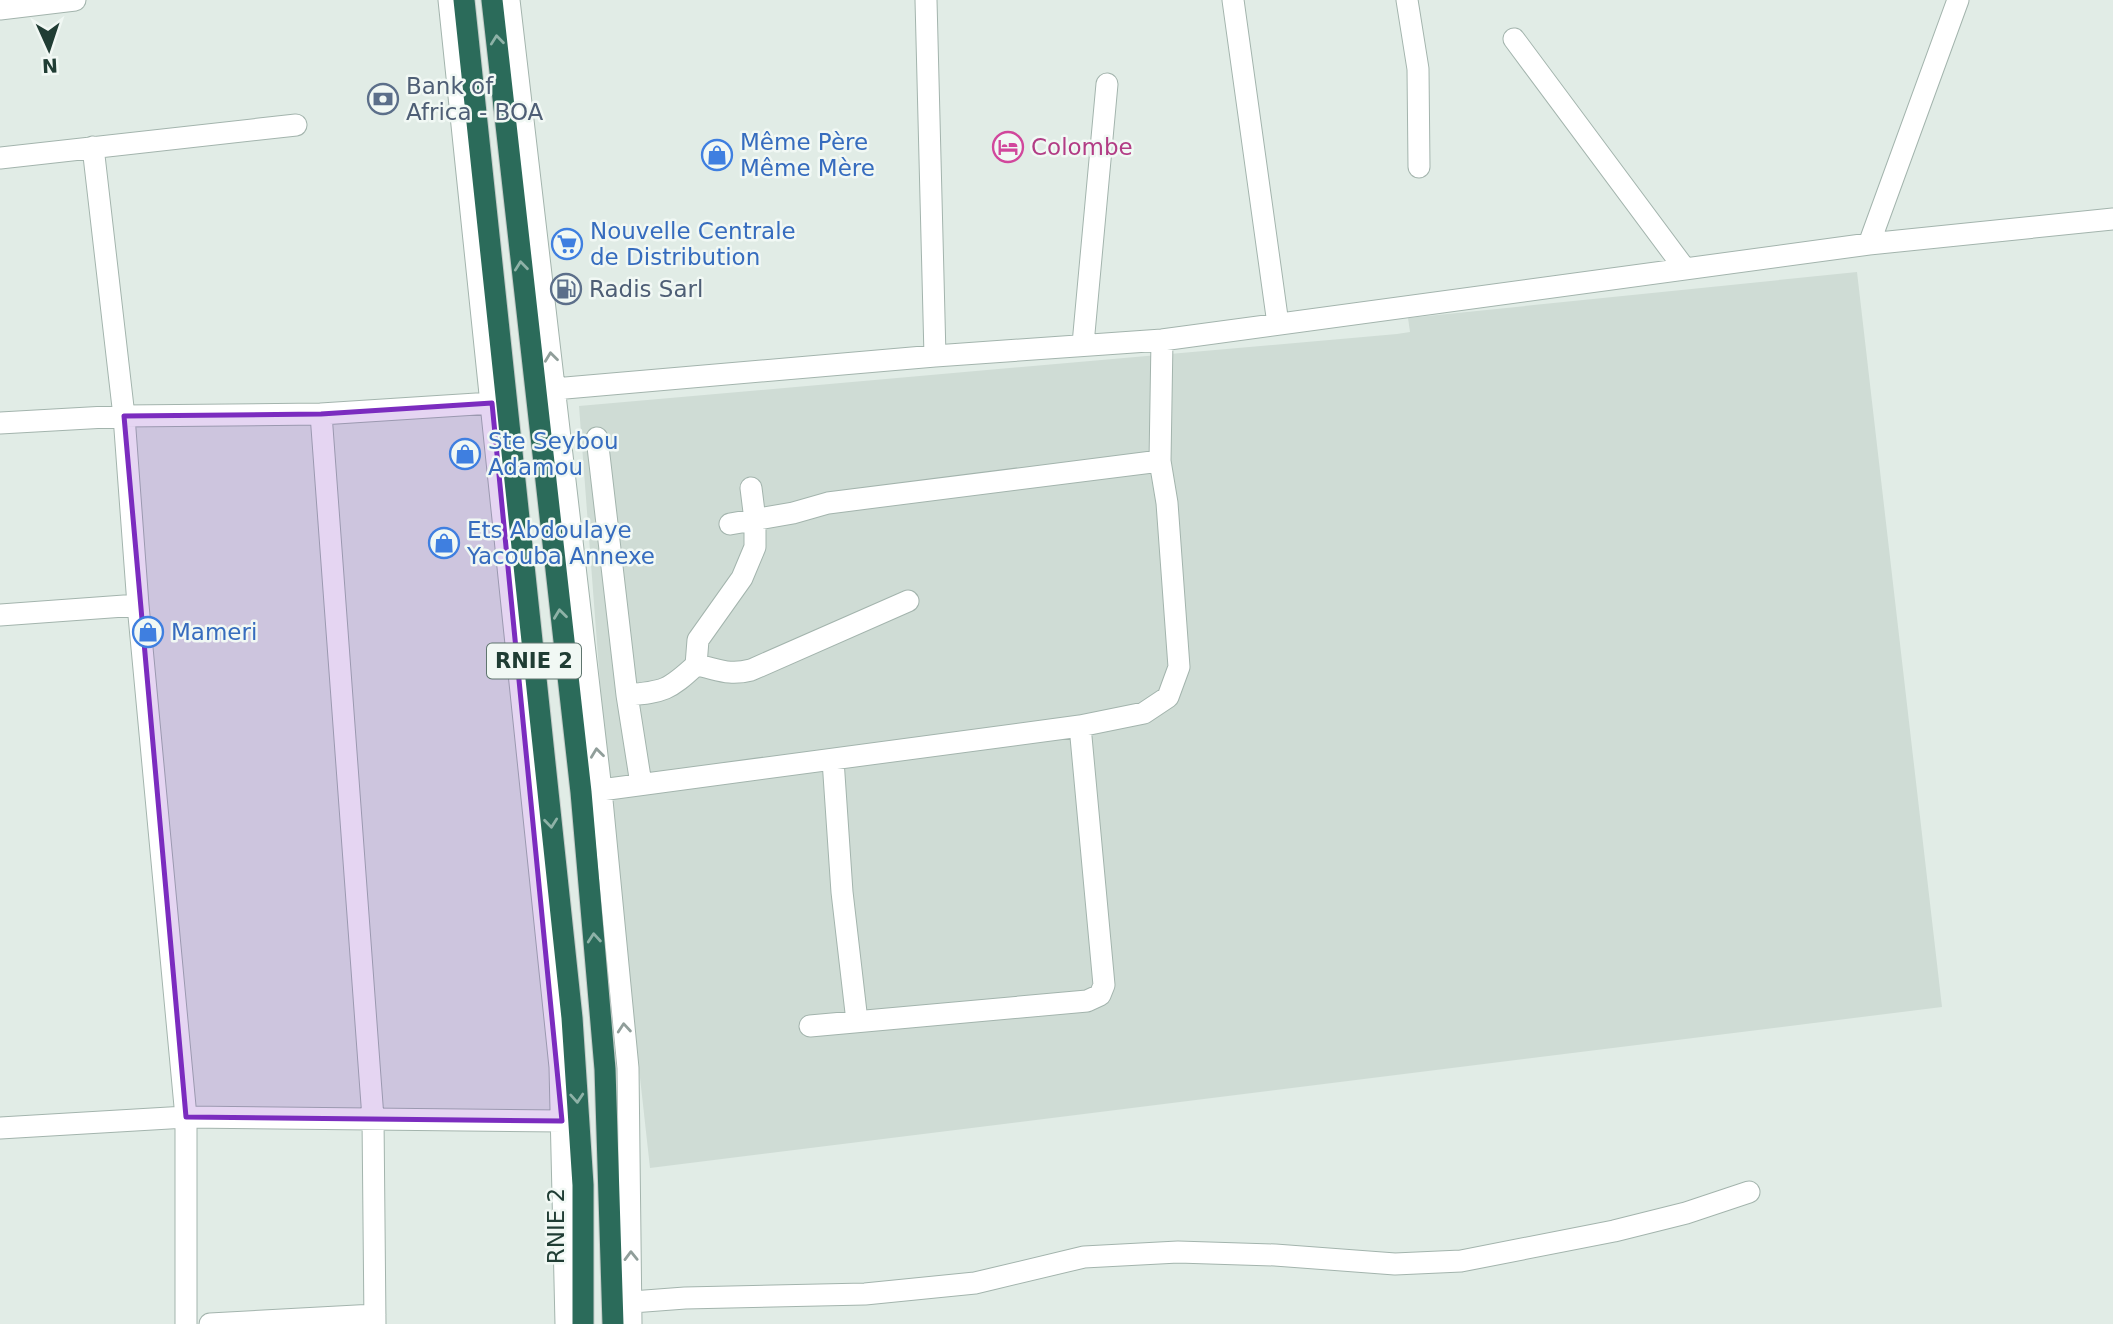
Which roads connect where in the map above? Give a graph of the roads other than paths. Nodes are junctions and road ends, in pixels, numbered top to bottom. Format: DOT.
graph roads {
  1 [pos="75,0"];
  2 [pos="449,0"];
  3 [pos="464,0"];
  4 [pos="492,0"];
  5 [pos="509,0"];
  6 [pos="926,0"];
  7 [pos="1233,0"];
  8 [pos="1407,0"];
  9 [pos="1958,0"];
  10 [pos="0,9"];
  11 [pos="1514,39"];
  12 [pos="1107,83"];
  13 [pos="296,125"];
  14 [pos="93,147"];
  15 [pos="0,158"];
  16 [pos="1419,167"];
  17 [pos="2113,219"];
  18 [pos="1869,244"];
  19 [pos="1685,269"];
  20 [pos="1278,324"];
  21 [pos="1162,340"];
  22 [pos="1083,344"];
  23 [pos="935,356"];
  24 [pos="554,389"];
  25 [pos="492,403"];
  26 [pos="321,414"];
  27 [pos="124,416"];
  28 [pos="0,423"];
  29 [pos="597,438"];
  30 [pos="1160,461"];
  31 [pos="751,488"];
  32 [pos="755,520"];
  33 [pos="730,524"];
  34 [pos="908,601"];
  35 [pos="138,605"];
  36 [pos="0,615"];
  37 [pos="696,665"];
  38 [pos="628,695"];
  39 [pos="1080,726"];
  40 [pos="832,760"];
  41 [pos="641,784"];
  42 [pos="601,790"];
  43 [pos="857,1021"];
  44 [pos="811,1047"];
  45 [pos="186,1118"];
  46 [pos="373,1118"];
  47 [pos="562,1121"];
  48 [pos="0,1128"];
  49 [pos="1749,1192"];
  50 [pos="632,1302"];
  51 [pos="375,1319"];
  52 [pos="186,1324"];
  53 [pos="210,1324"];
  54 [pos="566,1324"];
  55 [pos="583,1324"];
  56 [pos="613,1324"];
  57 [pos="631,1324"];
  1 -- 10 [label="street"];
  2 -- 25 [label="street"];
  3 -- 55 [label="highway, RNIE 2 / RNIE 2, one-way"];
  56 -- 4 [label="highway, RNIE 2 / RNIE 2, one-way"];
  24 -- 5 [label="street, one-way"];
  6 -- 23 [label="street"];
  7 -- 20 [label="street"];
  8 -- 16 [label="street"];
  9 -- 18 [label="street"];
  11 -- 19 [label="street"];
  12 -- 22 [label="street"];
  13 -- 14 [label="street"];
  14 -- 15 [label="street"];
  14 -- 27 [label="street"];
  17 -- 18 [label="street"];
  18 -- 19 [label="street"];
  19 -- 20 [label="street"];
  20 -- 21 [label="street"];
  21 -- 22 [label="street"];
  21 -- 30 [label="street"];
  22 -- 23 [label="street"];
  23 -- 24 [label="street"];
  42 -- 24 [label="street, one-way"];
  25 -- 26 [label="street"];
  25 -- 47 [label="street"];
  26 -- 27 [label="street"];
  26 -- 46 [label="street"];
  27 -- 28 [label="street"];
  27 -- 35 [label="street"];
  29 -- 38 [label="street"];
  30 -- 32 [label="street"];
  30 -- 39 [label="street"];
  31 -- 32 [label="street"];
  32 -- 33 [label="street"];
  32 -- 37 [label="street"];
  34 -- 37 [label="street"];
  35 -- 36 [label="street"];
  35 -- 45 [label="street"];
  37 -- 38 [label="street"];
  38 -- 41 [label="street"];
  39 -- 40 [label="street"];
  39 -- 43 [label="street"];
  40 -- 41 [label="street"];
  40 -- 43 [label="street"];
  41 -- 42 [label="street"];
  50 -- 42 [label="street, one-way"];
  43 -- 44 [label="street"];
  45 -- 46 [label="street"];
  45 -- 48 [label="street"];
  45 -- 52 [label="street"];
  46 -- 47 [label="street"];
  46 -- 51 [label="street"];
  47 -- 54 [label="street"];
  49 -- 50 [label="street"];
  50 -- 57 [label="street"];
  51 -- 53 [label="street"];
}
